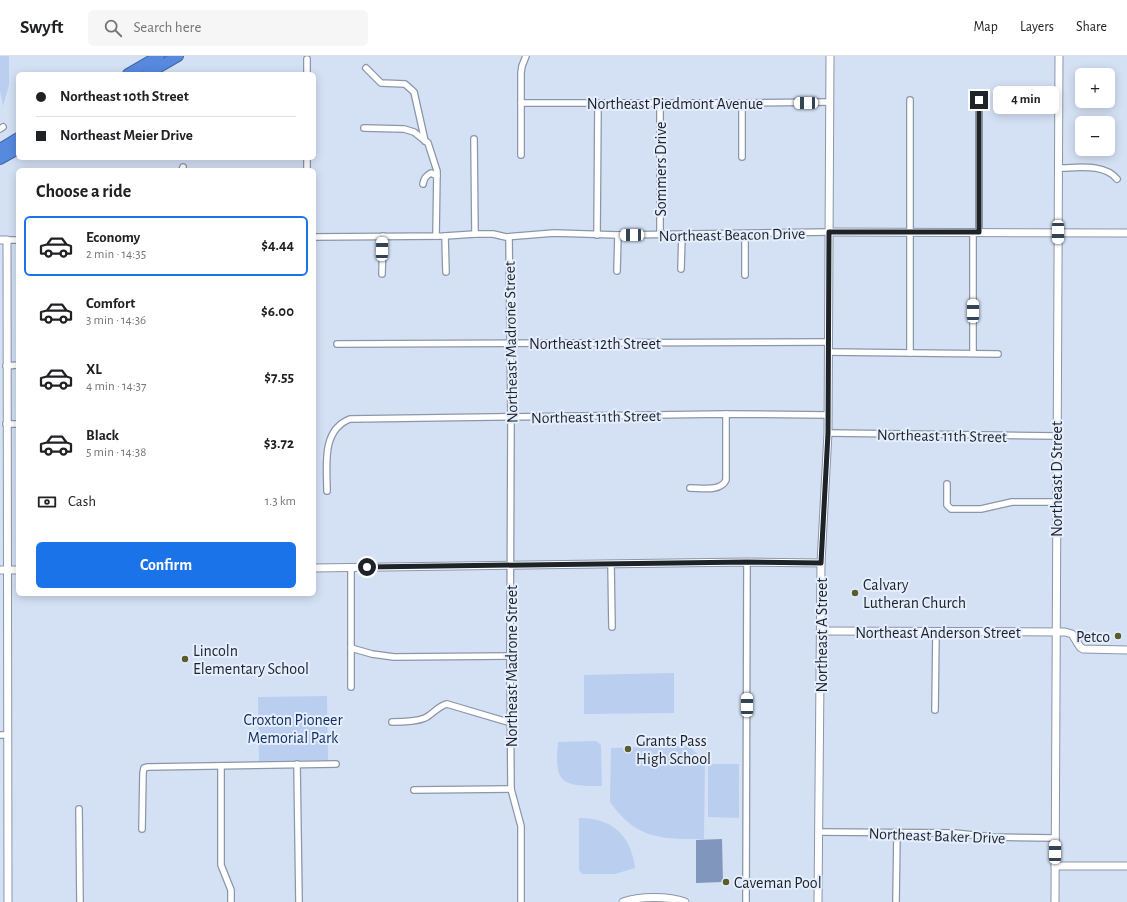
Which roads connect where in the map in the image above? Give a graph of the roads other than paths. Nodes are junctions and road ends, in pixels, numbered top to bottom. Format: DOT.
graph roads {
  1 [pos="159,56"];
  2 [pos="178,56"];
  3 [pos="526,56"];
  4 [pos="830,56"];
  5 [pos="1059,56"];
  6 [pos="307,59"];
  7 [pos="366,68"];
  8 [pos="131,72"];
  9 [pos="150,72"];
  10 [pos="307,72"];
  11 [pos="910,100"];
  12 [pos="979,100"];
  13 [pos="830,102"];
  14 [pos="521,103"];
  15 [pos="598,103"];
  16 [pos="660,103"];
  17 [pos="742,104"];
  18 [pos="364,128"];
  19 [pos="16,139"];
  20 [pos="474,140"];
  21 [pos="426,141"];
  22 [pos="0,148"];
  23 [pos="16,149"];
  24 [pos="521,155"];
  25 [pos="742,157"];
  26 [pos="0,159"];
  27 [pos="1058,168"];
  28 [pos="437,176"];
  29 [pos="1117,180"];
  30 [pos="423,184"];
  31 [pos="829,232"];
  32 [pos="910,232"];
  33 [pos="976,232"];
  34 [pos="1058,232"];
  35 [pos="1127,233"];
  36 [pos="475,234"];
  37 [pos="597,234"];
  38 [pos="660,234"];
  39 [pos="682,234"];
  40 [pos="745,234"];
  41 [pos="618,235"];
  42 [pos="383,236"];
  43 [pos="436,236"];
  44 [pos="445,236"];
  45 [pos="316,237"];
  46 [pos="509,237"];
  47 [pos="3,240"];
  48 [pos="16,240"];
  49 [pos="681,269"];
  50 [pos="618,271"];
  51 [pos="446,272"];
  52 [pos="382,274"];
  53 [pos="745,275"];
  54 [pos="828,342"];
  55 [pos="338,344"];
  56 [pos="510,344"];
  57 [pos="828,352"];
  58 [pos="910,353"];
  59 [pos="973,353"];
  60 [pos="998,354"];
  61 [pos="16,365"];
  62 [pos="6,366"];
  63 [pos="726,414"];
  64 [pos="828,415"];
  65 [pos="511,418"];
  66 [pos="6,424"];
  67 [pos="16,424"];
  68 [pos="828,433"];
  69 [pos="1056,436"];
  70 [pos="948,484"];
  71 [pos="690,488"];
  72 [pos="327,491"];
  73 [pos="1056,502"];
  74 [pos="747,562"];
  75 [pos="821,563"];
  76 [pos="611,564"];
  77 [pos="510,565"];
  78 [pos="316,568"];
  79 [pos="351,568"];
  80 [pos="3,570"];
  81 [pos="16,570"];
  82 [pos="612,627"];
  83 [pos="821,632"];
  84 [pos="936,632"];
  85 [pos="1056,632"];
  86 [pos="351,648"];
  87 [pos="1127,650"];
  88 [pos="510,656"];
  89 [pos="351,687"];
  90 [pos="935,710"];
  91 [pos="392,722"];
  92 [pos="511,723"];
  93 [pos="4,735"];
  94 [pos="297,764"];
  95 [pos="336,764"];
  96 [pos="220,766"];
  97 [pos="512,789"];
  98 [pos="414,790"];
  99 [pos="79,809"];
  100 [pos="142,829"];
  101 [pos="820,832"];
  102 [pos="897,832"];
  103 [pos="1055,838"];
  104 [pos="1055,866"];
  105 [pos="1127,866"];
  106 [pos="8,902"];
  107 [pos="80,902"];
  108 [pos="231,902"];
  109 [pos="299,902"];
  110 [pos="521,902"];
  111 [pos="622,902"];
  112 [pos="685,902"];
  113 [pos="746,902"];
  114 [pos="818,902"];
  115 [pos="896,902"];
  116 [pos="1055,902"];
  1 -- 8 [label="highway"];
  2 -- 9 [label="highway"];
  3 -- 14 [label="street"];
  4 -- 13 [label="street, Northeast A Street"];
  5 -- 27 [label="street, Northeast D Street"];
  6 -- 10 [label="street"];
  7 -- 21 [label="street"];
  11 -- 32 [label="street"];
  12 -- 33 [label="street"];
  13 -- 17 [label="street, Northeast Piedmont Avenue"];
  13 -- 31 [label="street, Northeast A Street"];
  14 -- 15 [label="street, Northeast Piedmont Avenue"];
  14 -- 24 [label="street"];
  15 -- 16 [label="street, Northeast Piedmont Avenue"];
  15 -- 37 [label="street"];
  16 -- 17 [label="street, Northeast Piedmont Avenue"];
  16 -- 38 [label="street, Sommers Drive"];
  17 -- 25 [label="street"];
  18 -- 21 [label="street"];
  19 -- 22 [label="highway"];
  20 -- 36 [label="street"];
  21 -- 28 [label="street"];
  23 -- 26 [label="highway"];
  27 -- 29 [label="street"];
  27 -- 34 [label="street, Northeast D Street"];
  28 -- 30 [label="street"];
  28 -- 43 [label="street"];
  31 -- 32 [label="street, Northeast Beacon Drive"];
  31 -- 40 [label="street, Northeast Beacon Drive"];
  31 -- 54 [label="street, Northeast A Street"];
  32 -- 33 [label="street, Northeast Beacon Drive"];
  32 -- 58 [label="street"];
  33 -- 34 [label="street, Northeast Beacon Drive"];
  33 -- 59 [label="street"];
  34 -- 35 [label="street, Northeast Beacon Drive"];
  34 -- 69 [label="street, Northeast D Street"];
  36 -- 44 [label="street, Northeast Beacon Drive"];
  36 -- 46 [label="street, Northeast Beacon Drive"];
  37 -- 41 [label="street, Northeast Beacon Drive"];
  37 -- 46 [label="street, Northeast Beacon Drive"];
  38 -- 39 [label="street, Northeast Beacon Drive"];
  38 -- 41 [label="street, Northeast Beacon Drive"];
  39 -- 40 [label="street, Northeast Beacon Drive"];
  39 -- 49 [label="street"];
  40 -- 53 [label="street"];
  41 -- 50 [label="street"];
  42 -- 43 [label="street, Northeast Beacon Drive"];
  42 -- 45 [label="street, Northeast Beacon Drive"];
  42 -- 52 [label="street"];
  43 -- 44 [label="street, Northeast Beacon Drive"];
  44 -- 51 [label="street"];
  46 -- 56 [label="street, Northeast Madrone Street"];
  47 -- 48 [label="street"];
  47 -- 62 [label="street"];
  54 -- 56 [label="street, Northeast 12th Street"];
  54 -- 57 [label="street, Northeast A Street"];
  55 -- 56 [label="street, Northeast 12th Street"];
  56 -- 65 [label="street, Northeast Madrone Street"];
  57 -- 58 [label="street"];
  57 -- 64 [label="street, Northeast A Street"];
  58 -- 59 [label="street"];
  59 -- 60 [label="street"];
  61 -- 62 [label="street"];
  62 -- 66 [label="street"];
  63 -- 64 [label="street, Northeast 11th Street"];
  63 -- 65 [label="street, Northeast 11th Street"];
  63 -- 71 [label="street"];
  64 -- 68 [label="street, Northeast A Street"];
  65 -- 72 [label="street, Northeast 11th Street"];
  65 -- 77 [label="street, Northeast Madrone Street"];
  66 -- 67 [label="street"];
  66 -- 80 [label="street"];
  68 -- 69 [label="street, Northeast 11th Street"];
  68 -- 75 [label="street, Northeast A Street"];
  69 -- 73 [label="street, Northeast D Street"];
  70 -- 73 [label="street"];
  73 -- 85 [label="street, Northeast D Street"];
  74 -- 75 [label="street"];
  74 -- 76 [label="street"];
  74 -- 113 [label="street"];
  75 -- 83 [label="street, Northeast A Street"];
  76 -- 77 [label="street"];
  76 -- 82 [label="street"];
  77 -- 79 [label="street"];
  77 -- 88 [label="street, Northeast Madrone Street"];
  78 -- 79 [label="street"];
  79 -- 86 [label="street"];
  80 -- 81 [label="street"];
  80 -- 93 [label="street"];
  83 -- 84 [label="street, Northeast Anderson Street"];
  83 -- 101 [label="street, Northeast A Street"];
  84 -- 85 [label="street, Northeast Anderson Street"];
  84 -- 90 [label="street"];
  85 -- 87 [label="street, Northeast Anderson Street"];
  85 -- 103 [label="street, Northeast D Street"];
  86 -- 88 [label="street"];
  86 -- 89 [label="street"];
  88 -- 92 [label="street, Northeast Madrone Street"];
  91 -- 92 [label="street"];
  92 -- 97 [label="street, Northeast Madrone Street"];
  93 -- 106 [label="street"];
  94 -- 95 [label="street"];
  94 -- 96 [label="street"];
  94 -- 109 [label="street"];
  96 -- 100 [label="street"];
  96 -- 108 [label="street"];
  97 -- 98 [label="street"];
  97 -- 110 [label="street, Northeast Madrone Street"];
  99 -- 107 [label="street"];
  101 -- 102 [label="street, Northeast Baker Drive"];
  101 -- 114 [label="street, Northeast A Street"];
  102 -- 103 [label="street, Northeast Baker Drive"];
  102 -- 115 [label="street"];
  103 -- 104 [label="street, Northeast D Street"];
  104 -- 105 [label="street"];
  104 -- 116 [label="street, Northeast D Street"];
  111 -- 112 [label="street"];
}
